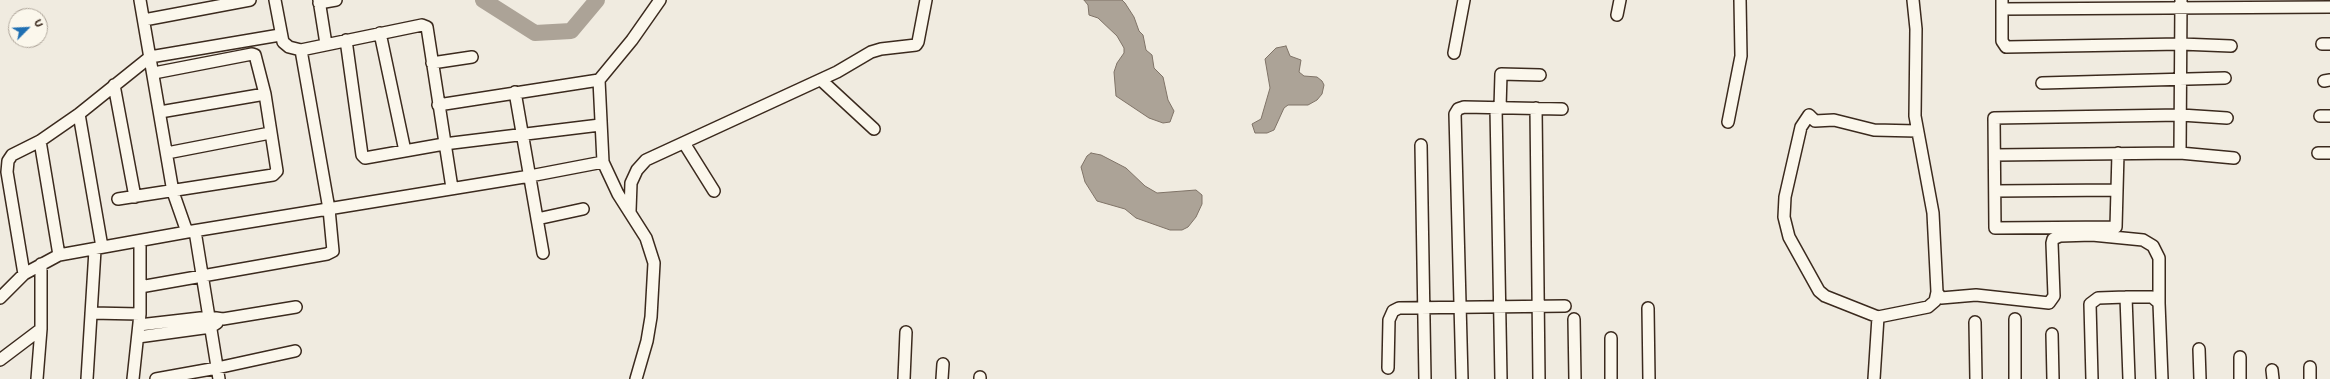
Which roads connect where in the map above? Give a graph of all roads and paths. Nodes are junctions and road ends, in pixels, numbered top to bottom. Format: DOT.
graph roads {
  1 [pos="140,0"];
  2 [pos="250,0"];
  3 [pos="275,0"];
  4 [pos="336,0"];
  5 [pos="660,0"];
  6 [pos="926,0"];
  7 [pos="1464,0"];
  8 [pos="1620,0"];
  9 [pos="1740,0"];
  10 [pos="1913,0"];
  11 [pos="319,2"];
  12 [pos="2181,3"];
  13 [pos="2002,5"];
  14 [pos="2330,7"];
  15 [pos="1617,15"];
  16 [pos="144,20"];
  17 [pos="380,33"];
  18 [pos="280,35"];
  19 [pos="346,40"];
  20 [pos="326,44"];
  21 [pos="2180,44"];
  22 [pos="2231,46"];
  23 [pos="302,50"];
  24 [pos="1454,53"];
  25 [pos="150,57"];
  26 [pos="472,57"];
  27 [pos="432,63"];
  28 [pos="154,73"];
  29 [pos="1540,75"];
  30 [pos="2181,78"];
  31 [pos="2225,78"];
  32 [pos="599,80"];
  33 [pos="821,80"];
  34 [pos="2042,83"];
  35 [pos="114,85"];
  36 [pos="515,92"];
  37 [pos="264,94"];
  38 [pos="438,105"];
  39 [pos="1498,108"];
  40 [pos="1536,108"];
  41 [pos="1562,109"];
  42 [pos="160,112"];
  43 [pos="79,114"];
  44 [pos="2181,115"];
  45 [pos="2227,118"];
  46 [pos="1728,122"];
  47 [pos="600,125"];
  48 [pos="874,128"];
  49 [pos="1917,130"];
  50 [pos="270,132"];
  51 [pos="522,133"];
  52 [pos="40,140"];
  53 [pos="684,143"];
  54 [pos="444,144"];
  55 [pos="1421,145"];
  56 [pos="404,151"];
  57 [pos="168,153"];
  58 [pos="2118,153"];
  59 [pos="2180,153"];
  60 [pos="2318,153"];
  61 [pos="2330,153"];
  62 [pos="1995,155"];
  63 [pos="2234,158"];
  64 [pos="603,162"];
  65 [pos="530,176"];
  66 [pos="452,188"];
  67 [pos="2117,190"];
  68 [pos="714,191"];
  69 [pos="1995,191"];
  70 [pos="173,192"];
  71 [pos="135,197"];
  72 [pos="118,200"];
  73 [pos="329,209"];
  74 [pos="583,209"];
  75 [pos="630,211"];
  76 [pos="537,219"];
  77 [pos="191,232"];
  78 [pos="140,242"];
  79 [pos="98,248"];
  80 [pos="543,253"];
  81 [pos="59,256"];
  82 [pos="41,264"];
  83 [pos="24,274"];
  84 [pos="204,276"];
  85 [pos="140,287"];
  86 [pos="1937,292"];
  87 [pos="2126,297"];
  88 [pos="0,298"];
  89 [pos="2159,303"];
  90 [pos="1499,306"];
  91 [pos="1538,306"];
  92 [pos="1565,306"];
  93 [pos="296,307"];
  94 [pos="1424,307"];
  95 [pos="1461,307"];
  96 [pos="1648,308"];
  97 [pos="91,313"];
  98 [pos="140,314"];
  99 [pos="1878,317"];
  100 [pos="1574,319"];
  101 [pos="2014,319"];
  102 [pos="210,322"];
  103 [pos="1975,322"];
  104 [pos="41,330"];
  105 [pos="138,331"];
  106 [pos="906,332"];
  107 [pos="2052,334"];
  108 [pos="1611,338"];
  109 [pos="2199,349"];
  110 [pos="295,351"];
  111 [pos="2240,357"];
  112 [pos="0,360"];
  113 [pos="943,364"];
  114 [pos="2310,367"];
  115 [pos="1388,368"];
  116 [pos="218,374"];
  117 [pos="37,379"];
  118 [pos="87,379"];
  119 [pos="133,379"];
  120 [pos="156,379"];
  121 [pos="636,379"];
  122 [pos="904,379"];
  123 [pos="942,379"];
  124 [pos="1425,379"];
  125 [pos="1462,379"];
  126 [pos="1501,379"];
  127 [pos="1539,379"];
  128 [pos="1575,379"];
  129 [pos="1611,379"];
  130 [pos="1649,379"];
  131 [pos="1874,379"];
  132 [pos="1976,379"];
  133 [pos="2015,379"];
  134 [pos="2053,379"];
  135 [pos="2092,379"];
  136 [pos="2129,379"];
  137 [pos="2162,379"];
  138 [pos="2200,379"];
  139 [pos="2240,379"];
  140 [pos="2310,379"];
  1 -- 16 [label="street"];
  2 -- 16 [label="street"];
  3 -- 18 [label="street"];
  4 -- 11 [label="street"];
  5 -- 32 [label="street"];
  6 -- 33 [label="street"];
  7 -- 24 [label="street"];
  8 -- 15 [label="street"];
  9 -- 46 [label="street"];
  10 -- 49 [label="street"];
  11 -- 20 [label="street"];
  12 -- 13 [label="street"];
  12 -- 14 [label="street"];
  12 -- 21 [label="street"];
  13 -- 21 [label="street"];
  16 -- 25 [label="street"];
  17 -- 19 [label="street"];
  17 -- 27 [label="street"];
  17 -- 56 [label="street"];
  18 -- 23 [label="street"];
  18 -- 25 [label="street"];
  19 -- 20 [label="street"];
  19 -- 56 [label="street"];
  20 -- 23 [label="street"];
  21 -- 22 [label="street"];
  21 -- 30 [label="street"];
  23 -- 73 [label="street"];
  25 -- 28 [label="street"];
  25 -- 35 [label="street"];
  26 -- 27 [label="street"];
  27 -- 38 [label="street"];
  28 -- 37 [label="street"];
  28 -- 42 [label="street"];
  29 -- 39 [label="street"];
  30 -- 31 [label="street"];
  30 -- 34 [label="street"];
  30 -- 44 [label="street"];
  32 -- 36 [label="street"];
  32 -- 47 [label="street"];
  33 -- 48 [label="street"];
  33 -- 53 [label="street"];
  35 -- 43 [label="street"];
  35 -- 71 [label="street"];
  36 -- 38 [label="street"];
  36 -- 51 [label="street"];
  37 -- 42 [label="street"];
  37 -- 50 [label="street"];
  38 -- 54 [label="street"];
  39 -- 40 [label="street"];
  39 -- 90 [label="street"];
  39 -- 95 [label="street"];
  40 -- 41 [label="street"];
  40 -- 91 [label="street"];
  42 -- 57 [label="street"];
  43 -- 52 [label="street"];
  43 -- 79 [label="street"];
  44 -- 45 [label="street"];
  44 -- 59 [label="street"];
  44 -- 62 [label="street"];
  47 -- 51 [label="street"];
  47 -- 64 [label="street"];
  49 -- 86 [label="street"];
  49 -- 99 [label="street"];
  50 -- 57 [label="street"];
  50 -- 70 [label="street"];
  51 -- 54 [label="street"];
  51 -- 65 [label="street"];
  52 -- 81 [label="street"];
  52 -- 83 [label="street"];
  53 -- 68 [label="street"];
  53 -- 75 [label="street"];
  54 -- 56 [label="street"];
  54 -- 66 [label="street"];
  55 -- 94 [label="street"];
  57 -- 70 [label="street"];
  58 -- 59 [label="street"];
  58 -- 62 [label="street"];
  58 -- 67 [label="street"];
  59 -- 63 [label="street"];
  60 -- 61 [label="street"];
  62 -- 69 [label="street"];
  64 -- 65 [label="street"];
  64 -- 75 [label="street"];
  65 -- 66 [label="street"];
  65 -- 76 [label="street"];
  66 -- 73 [label="street"];
  67 -- 69 [label="street"];
  67 -- 69 [label="street"];
  70 -- 71 [label="street"];
  70 -- 77 [label="street"];
  71 -- 72 [label="street"];
  73 -- 77 [label="street"];
  73 -- 84 [label="street"];
  74 -- 76 [label="street"];
  75 -- 121 [label="street"];
  76 -- 80 [label="street"];
  77 -- 78 [label="street"];
  77 -- 84 [label="street"];
  78 -- 79 [label="street"];
  78 -- 85 [label="street"];
  79 -- 81 [label="street"];
  79 -- 97 [label="street"];
  81 -- 82 [label="street"];
  82 -- 83 [label="street"];
  82 -- 104 [label="street"];
  83 -- 88 [label="street"];
  84 -- 85 [label="street"];
  84 -- 102 [label="street"];
  85 -- 98 [label="street"];
  86 -- 89 [label="street"];
  86 -- 99 [label="street"];
  87 -- 89 [label="street"];
  87 -- 135 [label="street"];
  87 -- 136 [label="street"];
  89 -- 137 [label="street"];
  90 -- 91 [label="street"];
  90 -- 95 [label="street"];
  90 -- 126 [label="street"];
  91 -- 92 [label="street"];
  91 -- 127 [label="street"];
  93 -- 102 [label="street"];
  94 -- 95 [label="street"];
  94 -- 115 [label="street"];
  94 -- 124 [label="street"];
  95 -- 125 [label="street"];
  96 -- 130 [label="street"];
  97 -- 98 [label="street"];
  97 -- 118 [label="street"];
  98 -- 105 [label="street"];
  99 -- 131 [label="street"];
  100 -- 128 [label="street"];
  101 -- 133 [label="street"];
  102 -- 105 [label="street"];
  102 -- 116 [label="street"];
  103 -- 132 [label="street"];
  104 -- 112 [label="street"];
  104 -- 117 [label="street"];
  105 -- 119 [label="street"];
  106 -- 122 [label="street"];
  107 -- 134 [label="street"];
  108 -- 129 [label="street"];
  109 -- 138 [label="street"];
  110 -- 116 [label="street"];
  111 -- 139 [label="street"];
  113 -- 123 [label="street"];
  114 -- 140 [label="street"];
  116 -- 120 [label="street"];
}
